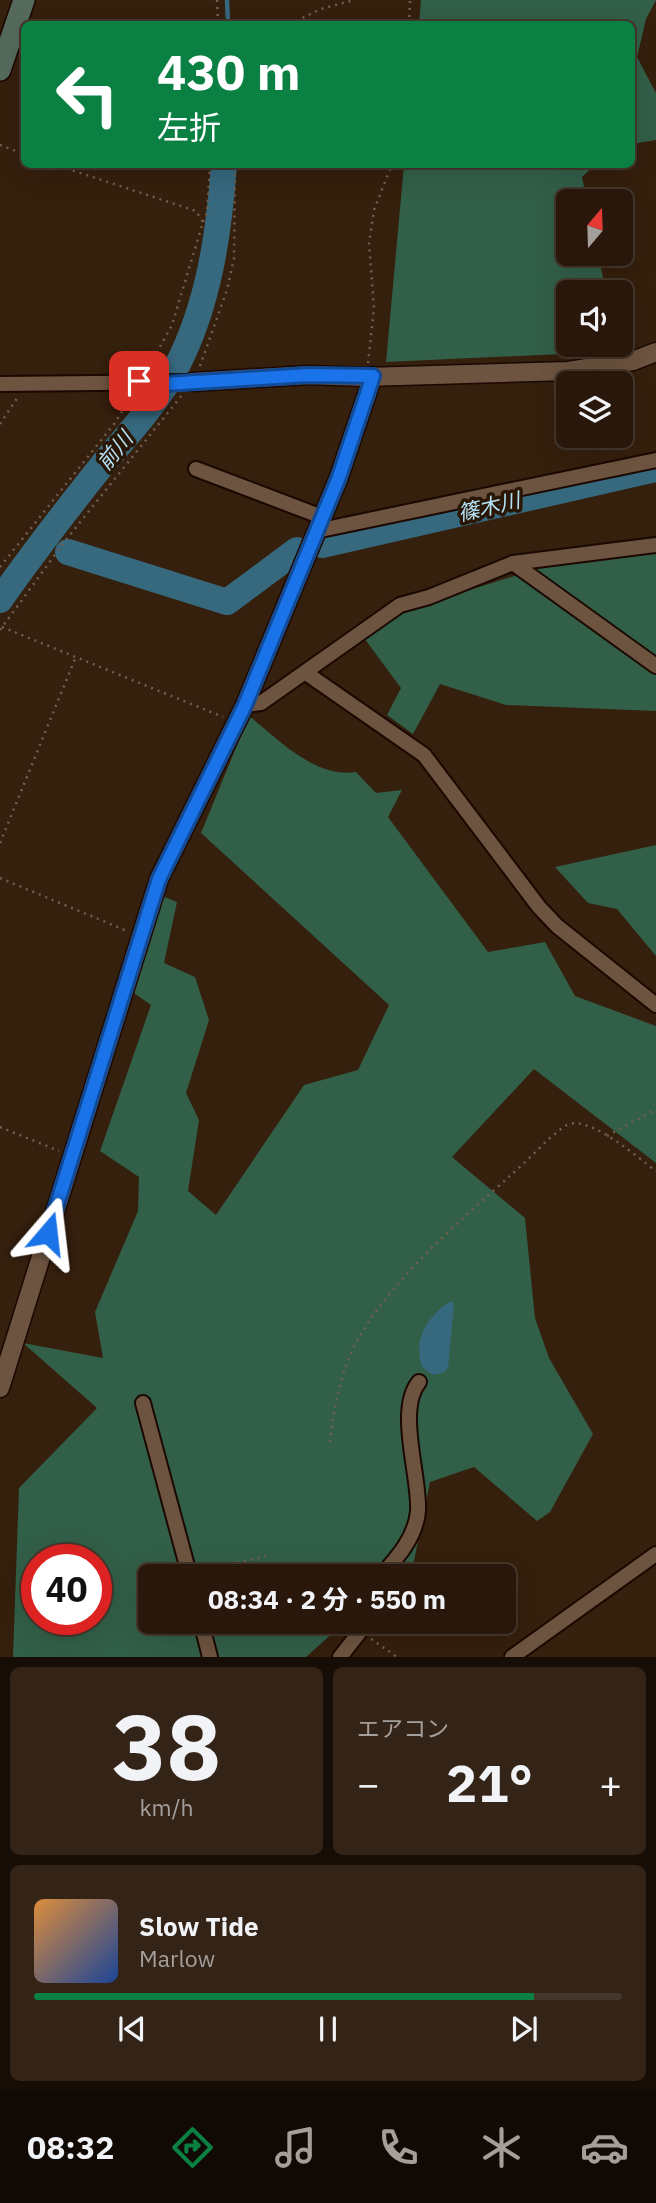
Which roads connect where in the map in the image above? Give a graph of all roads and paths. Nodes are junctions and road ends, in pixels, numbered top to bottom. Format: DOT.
graph roads {
  1 [pos="24,0"];
  2 [pos="217,0"];
  3 [pos="354,0"];
  4 [pos="410,0"];
  5 [pos="218,21"];
  6 [pos="295,21"];
  7 [pos="409,21"];
  8 [pos="0,70"];
  9 [pos="0,145"];
  10 [pos="21,153"];
  11 [pos="65,168"];
  12 [pos="210,168"];
  13 [pos="235,168"];
  14 [pos="390,168"];
  15 [pos="203,222"];
  16 [pos="656,352"];
  17 [pos="369,377"];
  18 [pos="139,381"];
  19 [pos="192,382"];
  20 [pos="0,384"];
  21 [pos="25,385"];
  22 [pos="0,424"];
  23 [pos="656,460"];
  24 [pos="195,469"];
  25 [pos="319,524"];
  26 [pos="656,545"];
  27 [pos="513,563"];
  28 [pos="0,567"];
  29 [pos="1,629"];
  30 [pos="75,659"];
  31 [pos="656,666"];
  32 [pos="306,673"];
  33 [pos="245,705"];
  34 [pos="236,722"];
  35 [pos="0,843"];
  36 [pos="0,878"];
  37 [pos="140,936"];
  38 [pos="656,1005"];
  39 [pos="656,1109"];
  40 [pos="0,1127"];
  41 [pos="607,1136"];
  42 [pos="72,1156"];
  43 [pos="656,1171"];
  44 [pos="419,1382"];
  45 [pos="0,1388"];
  46 [pos="143,1403"];
  47 [pos="330,1442"];
  48 [pos="656,1554"];
  49 [pos="266,1556"];
  50 [pos="187,1564"];
  51 [pos="234,1564"];
  52 [pos="391,1564"];
  53 [pos="204,1634"];
  54 [pos="355,1634"];
  55 [pos="368,1634"];
  56 [pos="210,1657"];
  57 [pos="340,1657"];
  58 [pos="397,1657"];
  59 [pos="512,1657"];
  1 -- 8 [label="main road"];
  2 -- 5 [label="path"];
  3 -- 6 [label="path"];
  4 -- 7 [label="path"];
  9 -- 10 [label="path"];
  11 -- 15 [label="path"];
  12 -- 15 [label="path"];
  13 -- 19 [label="path"];
  14 -- 17 [label="path"];
  15 -- 18 [label="path"];
  16 -- 17 [label="street"];
  17 -- 19 [label="street"];
  17 -- 25 [label="street"];
  18 -- 19 [label="street"];
  18 -- 21 [label="street"];
  18 -- 28 [label="path"];
  19 -- 29 [label="path"];
  20 -- 21 [label="street"];
  21 -- 22 [label="path"];
  23 -- 25 [label="street"];
  24 -- 25 [label="street"];
  25 -- 33 [label="street"];
  26 -- 27 [label="street"];
  27 -- 31 [label="street"];
  27 -- 32 [label="street"];
  29 -- 30 [label="path"];
  30 -- 34 [label="path"];
  30 -- 35 [label="path"];
  32 -- 33 [label="street"];
  32 -- 38 [label="street"];
  33 -- 34 [label="street"];
  34 -- 37 [label="street"];
  36 -- 37 [label="path"];
  37 -- 42 [label="street"];
  39 -- 41 [label="path"];
  40 -- 42 [label="path"];
  41 -- 43 [label="path"];
  41 -- 47 [label="path"];
  42 -- 45 [label="street"];
  44 -- 52 [label="street"];
  46 -- 50 [label="street"];
  48 -- 59 [label="street"];
  49 -- 51 [label="path"];
  53 -- 56 [label="street"];
  54 -- 57 [label="street"];
  55 -- 58 [label="path"];
}
